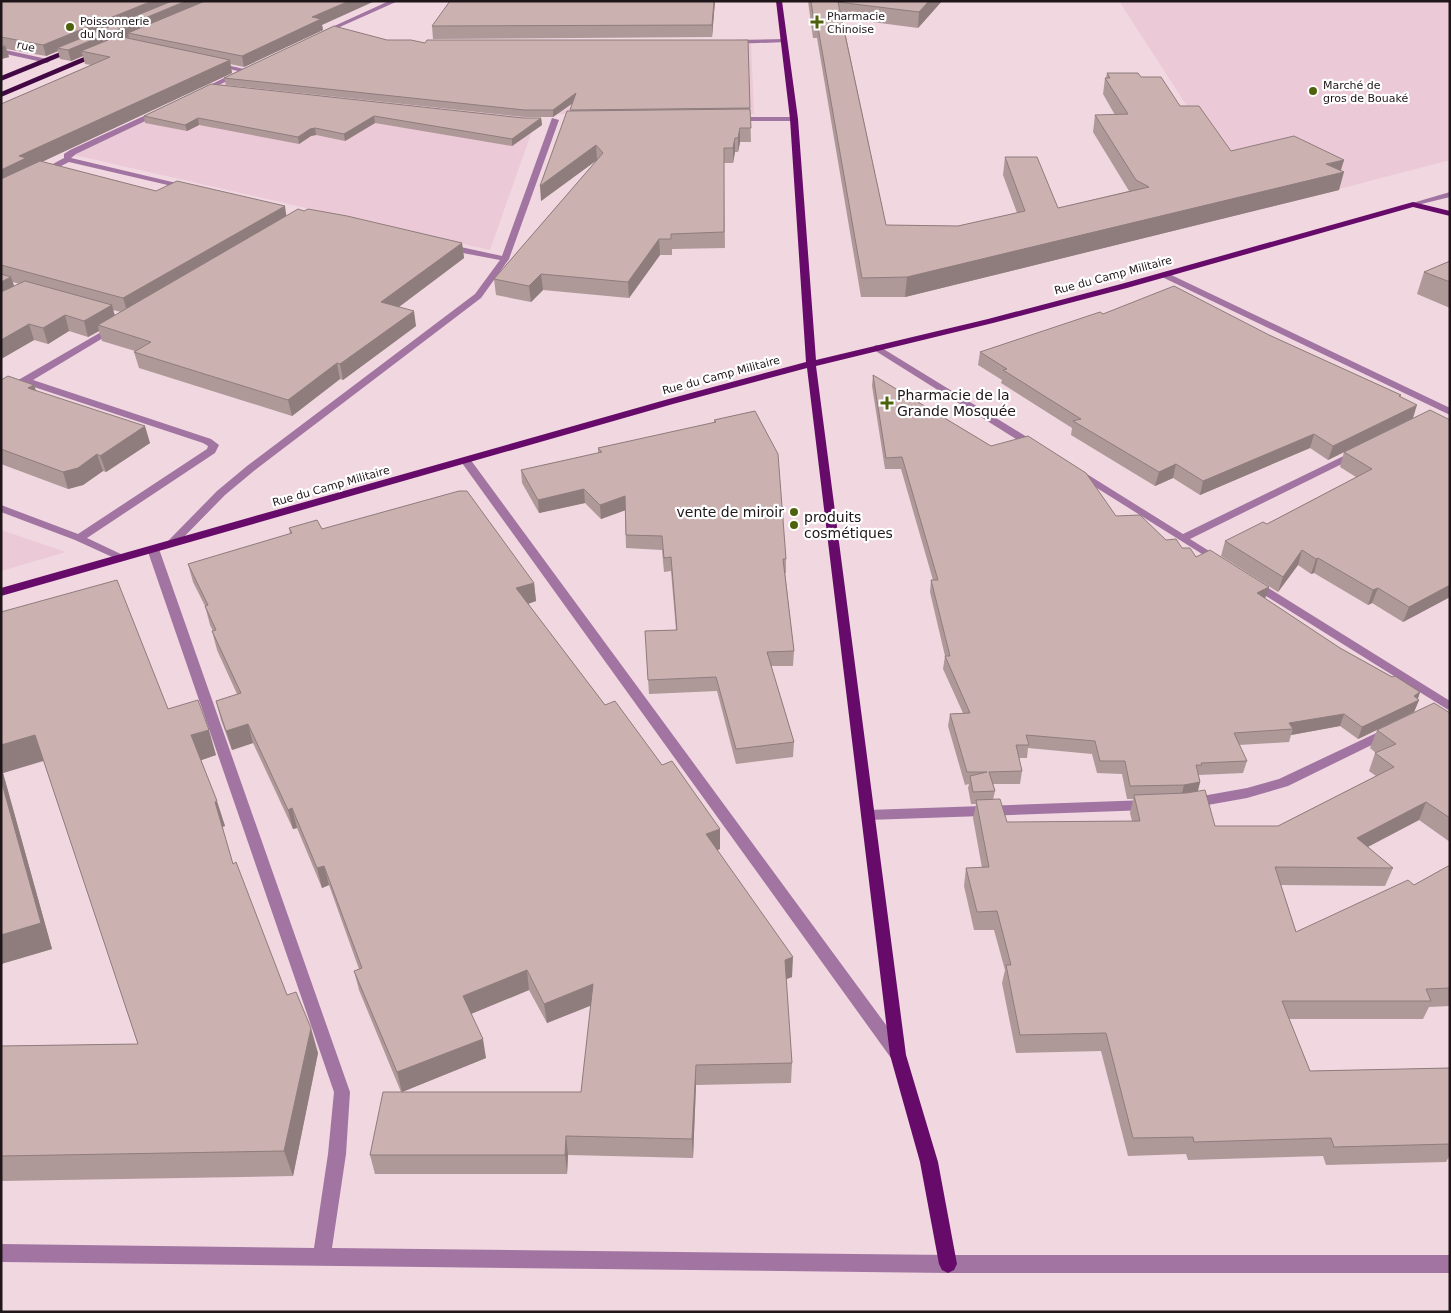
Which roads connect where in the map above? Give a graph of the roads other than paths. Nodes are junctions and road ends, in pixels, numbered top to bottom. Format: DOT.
graph roads {
  1 [pos="395,1"];
  2 [pos="779,1"];
  3 [pos="334,28"];
  4 [pos="347,32"];
  5 [pos="316,36"];
  6 [pos="784,41"];
  7 [pos="724,42"];
  8 [pos="89,44"];
  9 [pos="112,49"];
  10 [pos="1,51"];
  11 [pos="47,60"];
  12 [pos="263,62"];
  13 [pos="207,63"];
  14 [pos="245,71"];
  15 [pos="1,79"];
  16 [pos="209,87"];
  17 [pos="229,90"];
  18 [pos="1,95"];
  19 [pos="192,95"];
  20 [pos="167,108"];
  21 [pos="724,119"];
  22 [pos="794,119"];
  23 [pos="555,120"];
  24 [pos="68,159"];
  25 [pos="34,175"];
  26 [pos="199,191"];
  27 [pos="1450,194"];
  28 [pos="1413,204"];
  29 [pos="1450,214"];
  30 [pos="438,245"];
  31 [pos="506,259"];
  32 [pos="1165,275"];
  33 [pos="128,320"];
  34 [pos="876,348"];
  35 [pos="811,364"];
  36 [pos="24,380"];
  37 [pos="1,394"];
  38 [pos="1443,412"];
  39 [pos="1366,448"];
  40 [pos="1042,451"];
  41 [pos="466,461"];
  42 [pos="1067,466"];
  43 [pos="1,508"];
  44 [pos="80,538"];
  45 [pos="1183,538"];
  46 [pos="172,543"];
  47 [pos="153,549"];
  48 [pos="121,558"];
  49 [pos="1225,565"];
  50 [pos="1242,576"];
  51 [pos="1,592"];
  52 [pos="1447,705"];
  53 [pos="1427,713"];
  54 [pos="1400,726"];
  55 [pos="1181,804"];
  56 [pos="1161,805"];
  57 [pos="868,815"];
  58 [pos="898,1055"];
  59 [pos="1,1253"];
  60 [pos="322,1256"];
  61 [pos="948,1264"];
  62 [pos="1450,1264"];
  1 -- 3 [label="street"];
  2 -- 6 [label="main road"];
  3 -- 4 [label="street"];
  3 -- 5 [label="street"];
  6 -- 7 [label="street"];
  6 -- 22 [label="main road"];
  8 -- 11 [label="highway"];
  9 -- 18 [label="highway"];
  10 -- 11 [label="street, rue"];
  11 -- 15 [label="highway"];
  12 -- 14 [label="street"];
  13 -- 14 [label="street"];
  14 -- 16 [label="street"];
  16 -- 17 [label="street"];
  16 -- 19 [label="street"];
  20 -- 24 [label="street"];
  21 -- 22 [label="street"];
  22 -- 35 [label="main road"];
  23 -- 31 [label="street"];
  24 -- 25 [label="street"];
  24 -- 26 [label="street"];
  27 -- 28 [label="street, Rue du Camp Militaire"];
  28 -- 29 [label="main road"];
  28 -- 32 [label="main road, Rue du Camp Militaire"];
  30 -- 31 [label="street"];
  31 -- 46 [label="street"];
  32 -- 34 [label="main road, Rue du Camp Militaire"];
  32 -- 38 [label="street"];
  33 -- 36 [label="street"];
  34 -- 35 [label="main road, Rue du Camp Militaire"];
  34 -- 40 [label="street"];
  35 -- 41 [label="main road, Rue du Camp Militaire"];
  35 -- 57 [label="main road"];
  36 -- 37 [label="street"];
  36 -- 44 [label="street"];
  39 -- 45 [label="street"];
  41 -- 46 [label="main road, Rue du Camp Militaire"];
  41 -- 58 [label="street"];
  42 -- 45 [label="street"];
  43 -- 44 [label="street"];
  44 -- 48 [label="street"];
  45 -- 49 [label="street"];
  46 -- 47 [label="main road, Rue du Camp Militaire"];
  47 -- 48 [label="main road, Rue du Camp Militaire"];
  47 -- 60 [label="street"];
  48 -- 51 [label="main road, Rue du Camp Militaire"];
  50 -- 52 [label="street"];
  52 -- 53 [label="street"];
  54 -- 55 [label="street"];
  56 -- 57 [label="street"];
  57 -- 58 [label="main road"];
  58 -- 61 [label="main road"];
  59 -- 60 [label="street"];
  60 -- 61 [label="street"];
  61 -- 62 [label="street"];
}
